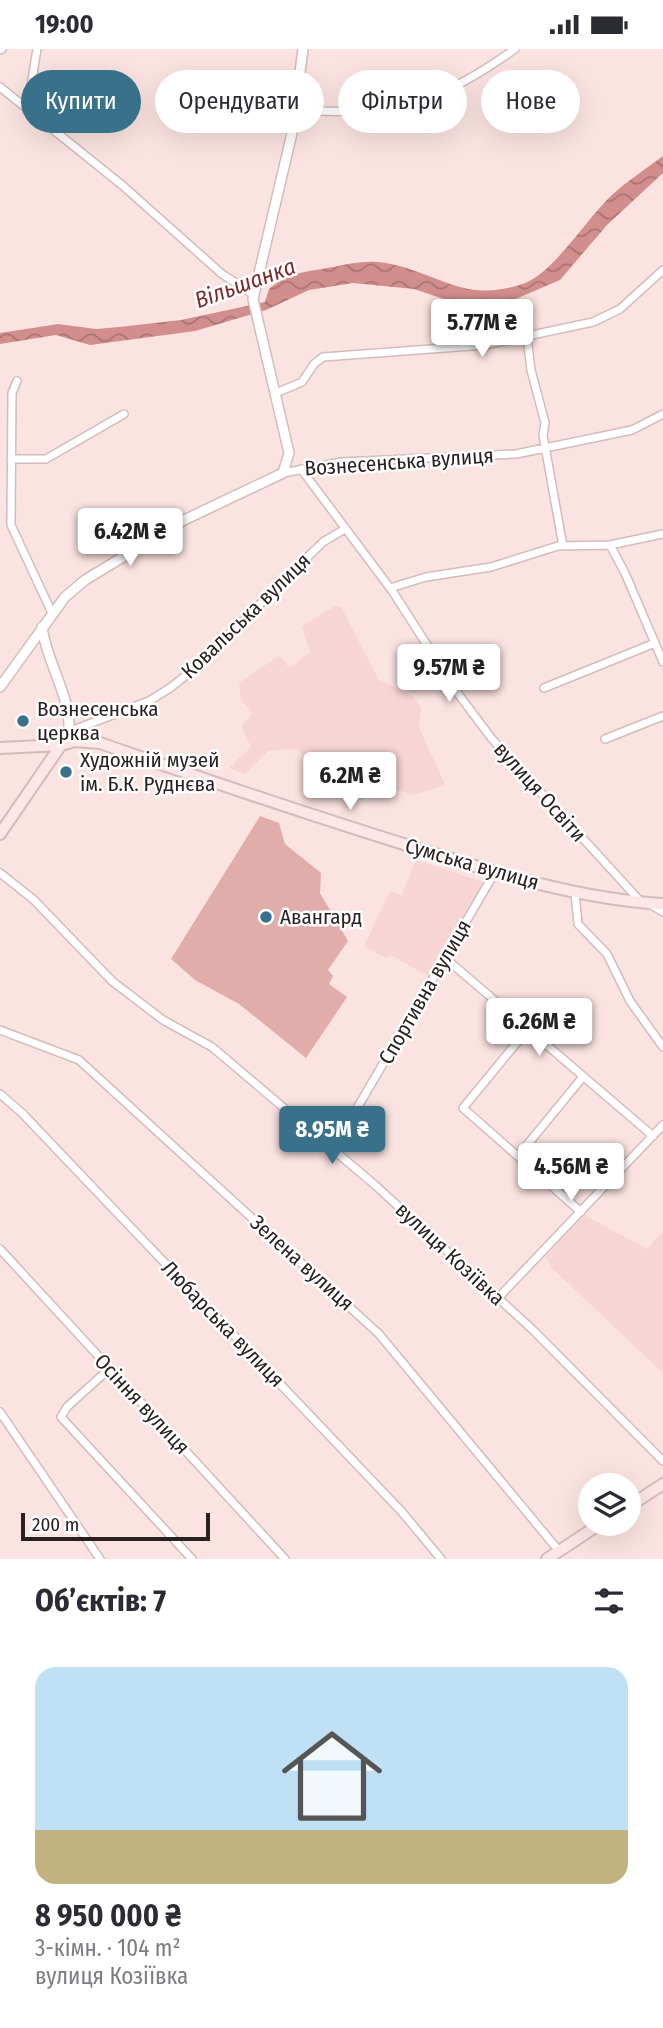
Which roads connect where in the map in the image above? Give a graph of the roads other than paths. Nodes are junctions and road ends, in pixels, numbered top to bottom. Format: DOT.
graph roads {
  1 [pos="37,49"];
  2 [pos="303,49"];
  3 [pos="515,49"];
  4 [pos="34,70"];
  5 [pos="301,70"];
  6 [pos="0,87"];
  7 [pos="21,106"];
  8 [pos="324,112"];
  9 [pos="55,133"];
  10 [pos="291,133"];
  11 [pos="663,270"];
  12 [pos="253,297"];
  13 [pos="527,337"];
  14 [pos="17,381"];
  15 [pos="276,393"];
  16 [pos="124,414"];
  17 [pos="663,414"];
  18 [pos="546,449"];
  19 [pos="11,459"];
  20 [pos="300,469"];
  21 [pos="283,473"];
  22 [pos="343,530"];
  23 [pos="663,534"];
  24 [pos="564,545"];
  25 [pos="610,545"];
  26 [pos="390,589"];
  27 [pos="52,613"];
  28 [pos="42,627"];
  29 [pos="655,643"];
  30 [pos="663,663"];
  31 [pos="0,687"];
  32 [pos="544,688"];
  33 [pos="663,716"];
  34 [pos="68,732"];
  35 [pos="605,739"];
  36 [pos="61,745"];
  37 [pos="0,748"];
  38 [pos="0,834"];
  39 [pos="495,872"];
  40 [pos="0,873"];
  41 [pos="575,893"];
  42 [pos="644,903"];
  43 [pos="663,904"];
  44 [pos="663,912"];
  45 [pos="444,957"];
  46 [pos="528,1029"];
  47 [pos="0,1030"];
  48 [pos="663,1047"];
  49 [pos="582,1078"];
  50 [pos="0,1094"];
  51 [pos="663,1125"];
  52 [pos="653,1136"];
  53 [pos="331,1146"];
  54 [pos="518,1156"];
  55 [pos="581,1212"];
  56 [pos="0,1249"];
  57 [pos="498,1298"];
  58 [pos="109,1369"];
  59 [pos="0,1412"];
  60 [pos="663,1461"];
  61 [pos="663,1484"];
  62 [pos="641,1498"];
  63 [pos="582,1536"];
  64 [pos="559,1551"];
  65 [pos="100,1559"];
  66 [pos="192,1559"];
  67 [pos="285,1559"];
  68 [pos="441,1559"];
  69 [pos="547,1559"];
  1 -- 4 [label="street"];
  2 -- 5 [label="street"];
  3 -- 8 [label="street"];
  6 -- 7 [label="street"];
  9 -- 12 [label="street"];
  10 -- 12 [label="street"];
  11 -- 13 [label="street"];
  12 -- 15 [label="street"];
  13 -- 15 [label="street"];
  13 -- 18 [label="street"];
  14 -- 19 [label="street"];
  15 -- 21 [label="street"];
  16 -- 19 [label="street"];
  17 -- 18 [label="street, Вознесенська вулиця"];
  18 -- 20 [label="street, Вознесенська вулиця"];
  18 -- 24 [label="street"];
  19 -- 27 [label="street"];
  20 -- 21 [label="street, Вознесенська вулиця"];
  20 -- 22 [label="street, вулиця Освіти"];
  21 -- 27 [label="street, Вознесенська вулиця"];
  22 -- 26 [label="street, вулиця Освіти"];
  22 -- 34 [label="street, Ковальська вулиця"];
  23 -- 25 [label="street"];
  24 -- 25 [label="street"];
  24 -- 26 [label="street"];
  25 -- 29 [label="street"];
  26 -- 42 [label="street, вулиця Освіти"];
  27 -- 28 [label="street, Вознесенська вулиця"];
  28 -- 31 [label="street, Вознесенська вулиця"];
  28 -- 34 [label="street"];
  29 -- 30 [label="street"];
  29 -- 32 [label="street"];
  33 -- 35 [label="street"];
  34 -- 36 [label="street"];
  36 -- 37 [label="main road, Сумська вулиця"];
  36 -- 38 [label="main road"];
  36 -- 39 [label="main road, Сумська вулиця"];
  39 -- 41 [label="main road, Сумська вулиця"];
  39 -- 45 [label="street, Спортивна вулиця"];
  40 -- 53 [label="street, вулиця Козіївка"];
  41 -- 42 [label="main road, Сумська вулиця"];
  41 -- 48 [label="street"];
  42 -- 43 [label="main road, Сумська вулиця"];
  42 -- 44 [label="street, Сумська вулиця"];
  45 -- 46 [label="street"];
  45 -- 53 [label="street, Спортивна вулиця"];
  46 -- 49 [label="street"];
  46 -- 54 [label="street"];
  47 -- 64 [label="street, Зелена вулиця"];
  49 -- 52 [label="street"];
  49 -- 54 [label="street"];
  50 -- 68 [label="street, Любарська вулиця"];
  51 -- 52 [label="street"];
  52 -- 55 [label="street"];
  53 -- 57 [label="street, вулиця Козіївка"];
  54 -- 55 [label="street"];
  55 -- 57 [label="street"];
  56 -- 58 [label="street, Осіння вулиця"];
  57 -- 60 [label="street, вулиця Козіївка"];
  58 -- 66 [label="street"];
  58 -- 67 [label="street, Осіння вулиця"];
  59 -- 65 [label="street"];
  61 -- 62 [label="main road"];
  63 -- 64 [label="main road"];
  64 -- 69 [label="main road"];
}
